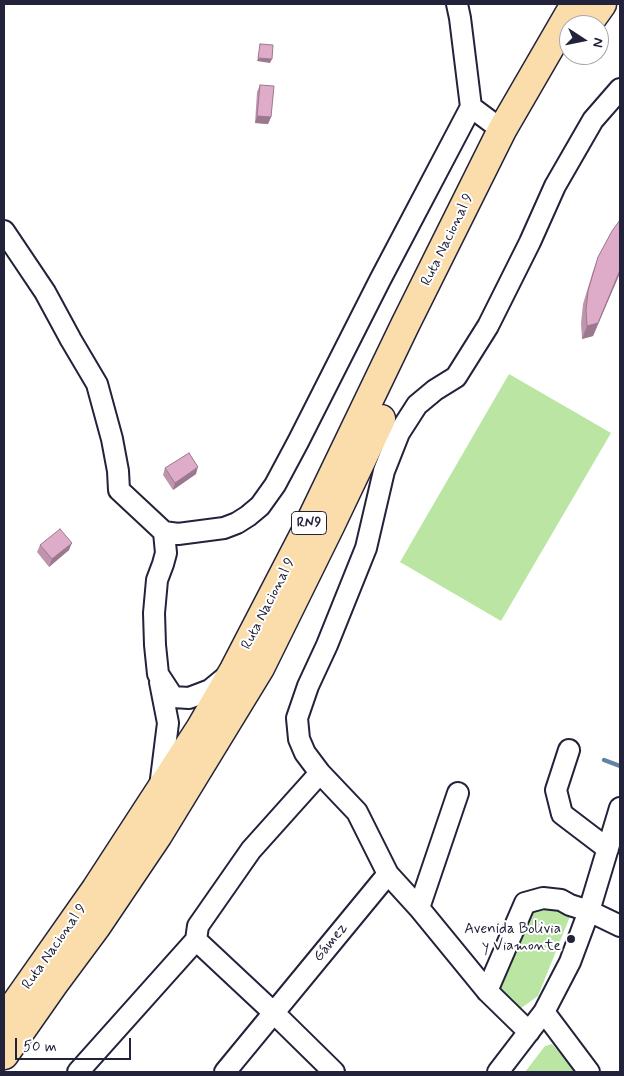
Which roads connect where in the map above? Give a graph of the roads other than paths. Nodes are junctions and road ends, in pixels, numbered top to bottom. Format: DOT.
graph roads {
  1 [pos="457,4"];
  2 [pos="575,4"];
  3 [pos="602,4"];
  4 [pos="594,15"];
  5 [pos="562,65"];
  6 [pos="620,89"];
  7 [pos="471,106"];
  8 [pos="502,130"];
  9 [pos="4,231"];
  10 [pos="164,532"];
  11 [pos="234,670"];
  12 [pos="158,674"];
  13 [pos="569,750"];
  14 [pos="320,773"];
  15 [pos="160,789"];
  16 [pos="458,793"];
  17 [pos="620,808"];
  18 [pos="608,849"];
  19 [pos="388,874"];
  20 [pos="419,908"];
  21 [pos="589,911"];
  22 [pos="620,926"];
  23 [pos="196,940"];
  24 [pos="487,991"];
  25 [pos="544,1012"];
  26 [pos="274,1013"];
  27 [pos="4,1020"];
  28 [pos="529,1032"];
  29 [pos="4,1055"];
  30 [pos="78,1072"];
  31 [pos="225,1072"];
  32 [pos="334,1072"];
  33 [pos="498,1072"];
  34 [pos="589,1072"];
  1 -- 7 [label="street"];
  2 -- 8 [label="highway, Ruta Nacional 9 / RN9"];
  3 -- 4 [label="highway"];
  5 -- 29 [label="highway, Ruta Nacional 9 / RN9"];
  6 -- 14 [label="street"];
  7 -- 8 [label="street"];
  7 -- 10 [label="street"];
  8 -- 11 [label="highway, Ruta Nacional 9 / RN9"];
  9 -- 10 [label="street"];
  10 -- 12 [label="street"];
  11 -- 12 [label="street"];
  11 -- 15 [label="highway, Ruta Nacional 9 / RN9"];
  12 -- 15 [label="street"];
  13 -- 18 [label="street"];
  14 -- 19 [label="street"];
  14 -- 23 [label="street"];
  15 -- 27 [label="highway, Ruta Nacional 9 / RN9"];
  16 -- 20 [label="street"];
  17 -- 18 [label="street"];
  18 -- 21 [label="street"];
  19 -- 20 [label="street"];
  19 -- 26 [label="street, Gámez"];
  20 -- 24 [label="street"];
  21 -- 22 [label="street"];
  21 -- 24 [label="street"];
  21 -- 25 [label="street"];
  23 -- 26 [label="street"];
  23 -- 30 [label="street"];
  24 -- 28 [label="street"];
  25 -- 28 [label="street"];
  25 -- 34 [label="street"];
  26 -- 31 [label="street, Gámez"];
  26 -- 32 [label="street"];
  28 -- 33 [label="street"];
}
